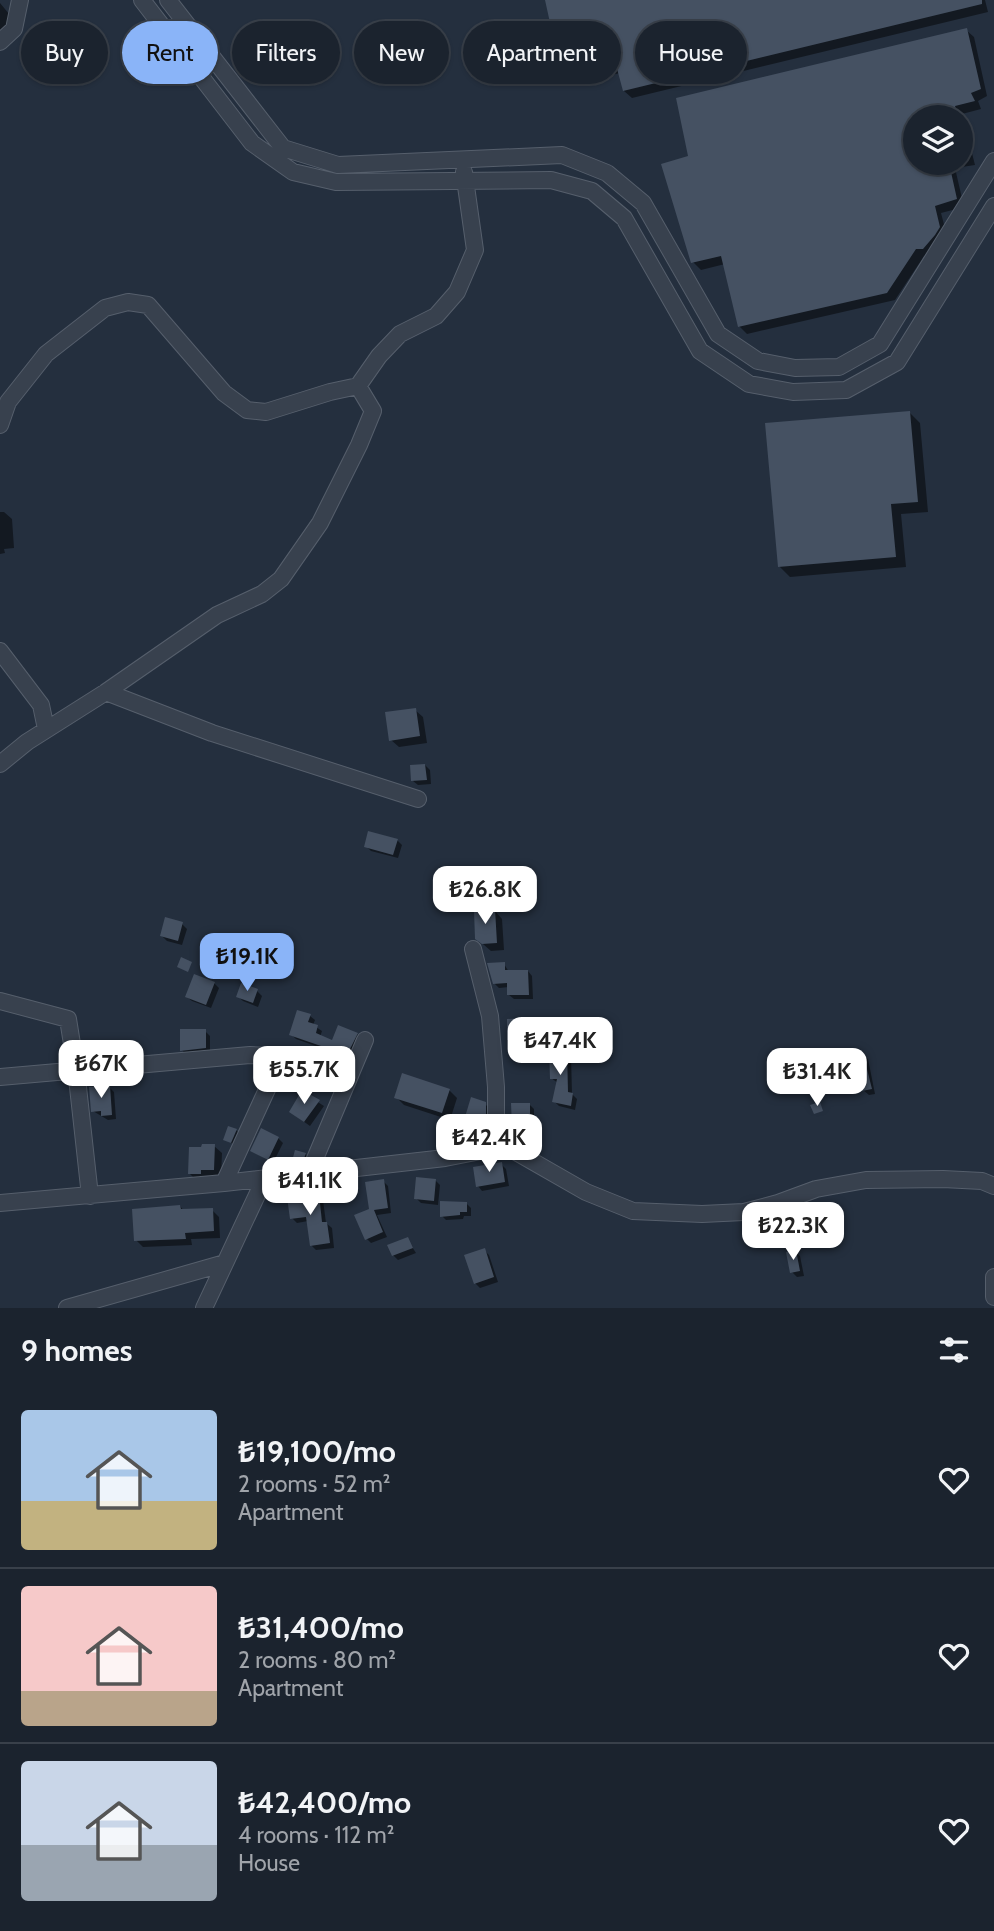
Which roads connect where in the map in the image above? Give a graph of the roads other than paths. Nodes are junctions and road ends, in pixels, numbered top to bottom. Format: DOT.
graph roads {
  1 [pos="20,0"];
  2 [pos="142,0"];
  3 [pos="168,0"];
  4 [pos="0,42"];
  5 [pos="462,159"];
  6 [pos="994,160"];
  7 [pos="465,181"];
  8 [pos="994,206"];
  9 [pos="358,386"];
  10 [pos="0,425"];
  11 [pos="0,651"];
  12 [pos="106,692"];
  13 [pos="46,729"];
  14 [pos="0,764"];
  15 [pos="418,799"];
  16 [pos="473,949"];
  17 [pos="0,1001"];
  18 [pos="365,1040"];
  19 [pos="76,1069"];
  20 [pos="0,1077"];
  21 [pos="496,1148"];
  22 [pos="309,1173"];
  23 [pos="265,1178"];
  24 [pos="224,1183"];
  25 [pos="994,1186"];
  26 [pos="90,1196"];
  27 [pos="0,1203"];
  28 [pos="225,1263"];
  29 [pos="994,1277"];
  30 [pos="994,1297"];
  31 [pos="67,1308"];
  32 [pos="204,1308"];
  1 -- 4 [label="street"];
  2 -- 7 [label="street"];
  3 -- 5 [label="street"];
  5 -- 6 [label="street"];
  5 -- 7 [label="street"];
  7 -- 8 [label="street"];
  7 -- 9 [label="street"];
  9 -- 10 [label="street"];
  9 -- 12 [label="street"];
  11 -- 13 [label="street"];
  12 -- 13 [label="street"];
  12 -- 15 [label="street"];
  13 -- 14 [label="street"];
  16 -- 21 [label="street"];
  17 -- 19 [label="street"];
  18 -- 22 [label="street"];
  19 -- 20 [label="street"];
  19 -- 24 [label="street"];
  19 -- 26 [label="street"];
  21 -- 22 [label="street"];
  21 -- 25 [label="street"];
  22 -- 23 [label="street"];
  23 -- 24 [label="street"];
  23 -- 28 [label="street"];
  24 -- 26 [label="street"];
  26 -- 27 [label="street"];
  28 -- 31 [label="street"];
  28 -- 32 [label="street"];
  29 -- 30 [label="street"];
}
